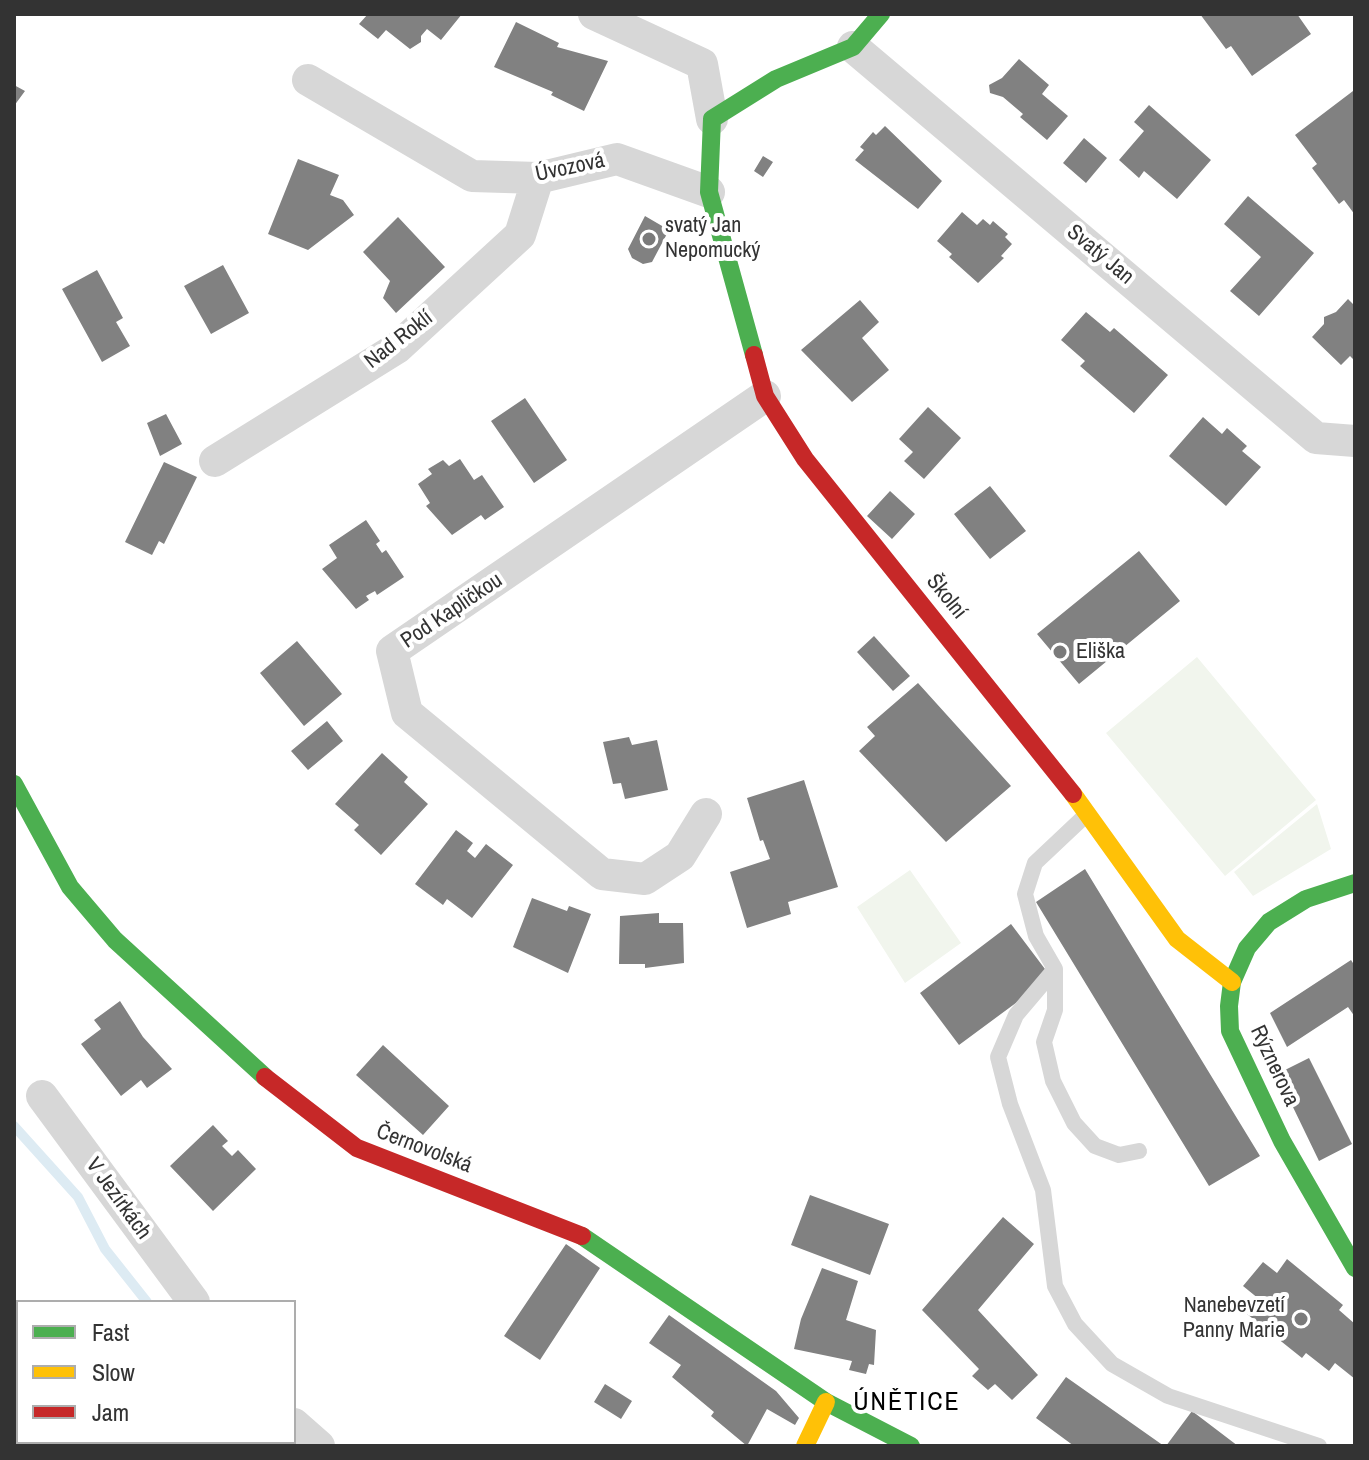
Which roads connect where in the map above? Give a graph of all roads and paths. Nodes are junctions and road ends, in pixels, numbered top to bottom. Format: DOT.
graph roads {
  1 [pos="594,14"];
  2 [pos="881,14"];
  3 [pos="853,47"];
  4 [pos="308,80"];
  5 [pos="712,119"];
  6 [pos="538,178"];
  7 [pos="709,192"];
  8 [pos="765,396"];
  9 [pos="1355,441"];
  10 [pos="215,461"];
  11 [pos="14,784"];
  12 [pos="1088,813"];
  13 [pos="706,814"];
  14 [pos="1355,883"];
  15 [pos="1055,969"];
  16 [pos="1232,982"];
  17 [pos="42,1096"];
  18 [pos="1139,1151"];
  19 [pos="1355,1268"];
  20 [pos="193,1300"];
  21 [pos="826,1402"];
  22 [pos="296,1426"];
  23 [pos="319,1446"];
  24 [pos="805,1446"];
  25 [pos="911,1446"];
  26 [pos="1319,1446"];
  1 -- 5 [label="street"];
  2 -- 3 [label="street"];
  3 -- 5 [label="street"];
  3 -- 9 [label="street, Svatý Jan"];
  4 -- 6 [label="street, Úvozová"];
  5 -- 7 [label="street"];
  6 -- 7 [label="street, Úvozová"];
  6 -- 10 [label="street, Nad Roklí"];
  7 -- 8 [label="street, Školní"];
  8 -- 12 [label="street, Školní"];
  8 -- 13 [label="street, Pod Kapličkou"];
  11 -- 21 [label="street, Černovolská"];
  12 -- 15 [label="lane"];
  12 -- 16 [label="street, Školní"];
  14 -- 16 [label="street, Rýznerova"];
  15 -- 18 [label="lane"];
  15 -- 26 [label="lane"];
  16 -- 19 [label="street, Rýznerova"];
  17 -- 20 [label="street, V Jezírkách"];
  21 -- 24 [label="street"];
  21 -- 25 [label="street"];
  22 -- 23 [label="street"];
}
